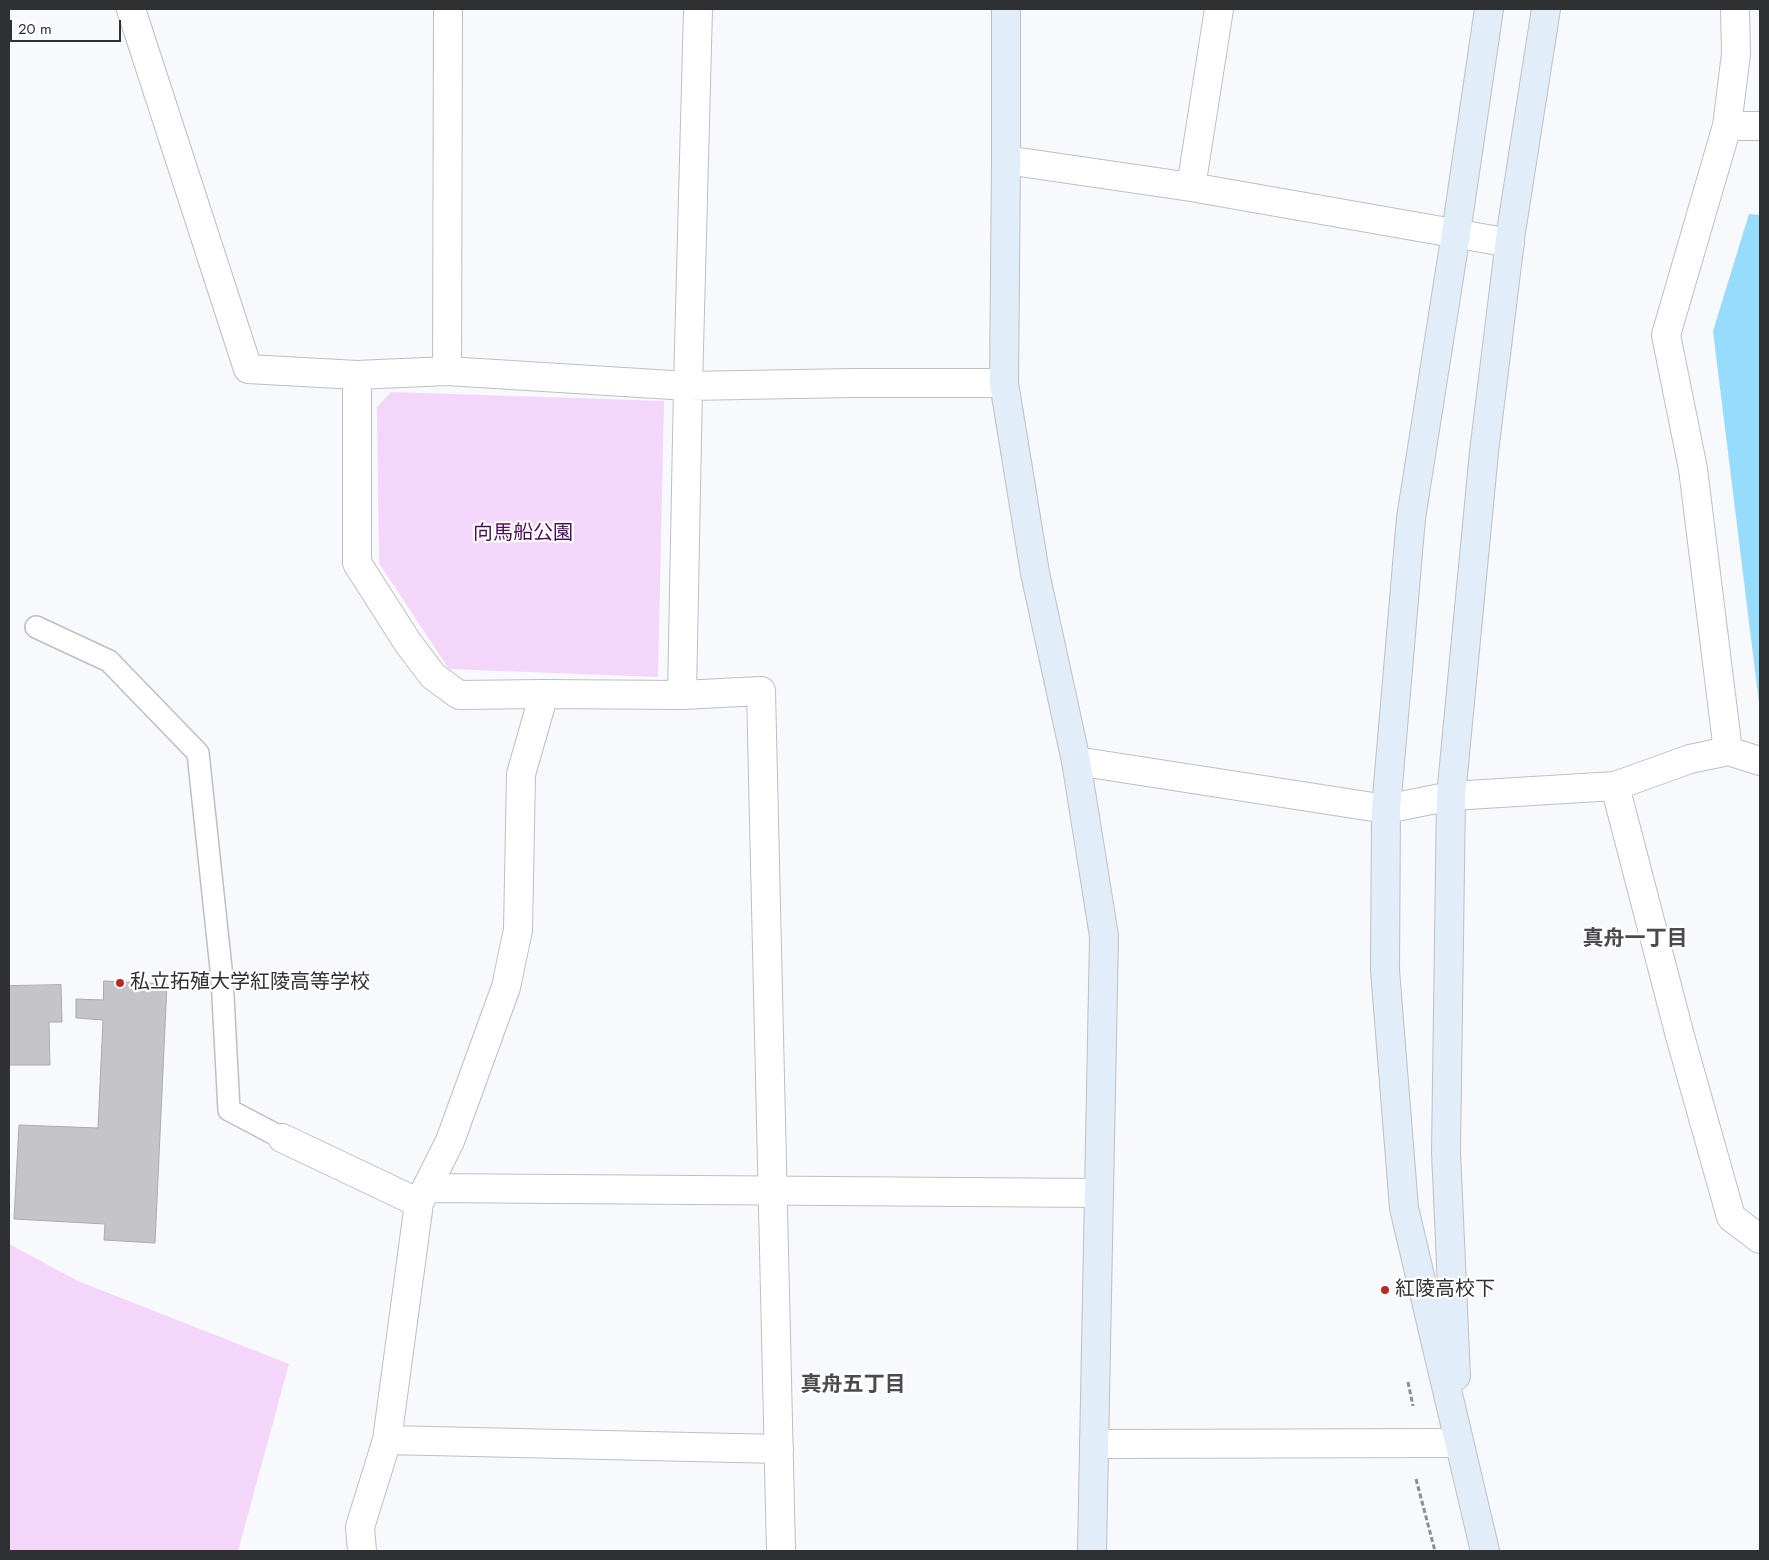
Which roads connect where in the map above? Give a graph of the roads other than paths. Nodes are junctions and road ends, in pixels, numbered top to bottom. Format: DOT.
graph roads {
  1 [pos="129,9"];
  2 [pos="448,9"];
  3 [pos="698,9"];
  4 [pos="1006,9"];
  5 [pos="1219,9"];
  6 [pos="1489,9"];
  7 [pos="1546,9"];
  8 [pos="1735,9"];
  9 [pos="1727,126"];
  10 [pos="1760,126"];
  11 [pos="1006,160"];
  12 [pos="1191,188"];
  13 [pos="1456,233"];
  14 [pos="1510,243"];
  15 [pos="447,371"];
  16 [pos="358,375"];
  17 [pos="1004,383"];
  18 [pos="688,386"];
  19 [pos="36,627"];
  20 [pos="544,694"];
  21 [pos="682,695"];
  22 [pos="1728,751"];
  23 [pos="1760,761"];
  24 [pos="1076,762"];
  25 [pos="1615,786"];
  26 [pos="1451,796"];
  27 [pos="1386,809"];
  28 [pos="282,1138"];
  29 [pos="773,1191"];
  30 [pos="1098,1194"];
  31 [pos="423,1195"];
  32 [pos="1760,1239"];
  33 [pos="387,1440"];
  34 [pos="1458,1443"];
  35 [pos="1094,1444"];
  36 [pos="779,1449"];
  37 [pos="362,1551"];
  38 [pos="781,1551"];
  39 [pos="1092,1551"];
  40 [pos="1485,1551"];
  1 -- 16 [label="street"];
  2 -- 15 [label="street"];
  3 -- 18 [label="street"];
  4 -- 11 [label="main road"];
  5 -- 12 [label="street"];
  6 -- 13 [label="main road"];
  7 -- 14 [label="main road"];
  8 -- 9 [label="street"];
  9 -- 10 [label="street"];
  9 -- 22 [label="street"];
  11 -- 12 [label="street"];
  11 -- 17 [label="main road"];
  12 -- 13 [label="street"];
  13 -- 14 [label="street"];
  13 -- 27 [label="main road"];
  14 -- 26 [label="main road"];
  15 -- 16 [label="street"];
  15 -- 18 [label="street"];
  16 -- 20 [label="street"];
  17 -- 18 [label="street"];
  17 -- 24 [label="main road"];
  18 -- 21 [label="street"];
  19 -- 28 [label="lane"];
  20 -- 21 [label="street"];
  20 -- 31 [label="street"];
  21 -- 29 [label="street"];
  22 -- 23 [label="street"];
  22 -- 25 [label="street"];
  24 -- 27 [label="street"];
  24 -- 30 [label="main road"];
  25 -- 26 [label="street"];
  25 -- 32 [label="street"];
  26 -- 27 [label="street"];
  26 -- 34 [label="main road"];
  27 -- 34 [label="main road"];
  28 -- 31 [label="street"];
  29 -- 30 [label="street"];
  29 -- 31 [label="street"];
  29 -- 36 [label="street"];
  30 -- 35 [label="main road"];
  31 -- 33 [label="street"];
  33 -- 36 [label="street"];
  33 -- 37 [label="street"];
  34 -- 35 [label="street"];
  34 -- 40 [label="main road"];
  35 -- 39 [label="main road"];
  36 -- 38 [label="street"];
}
